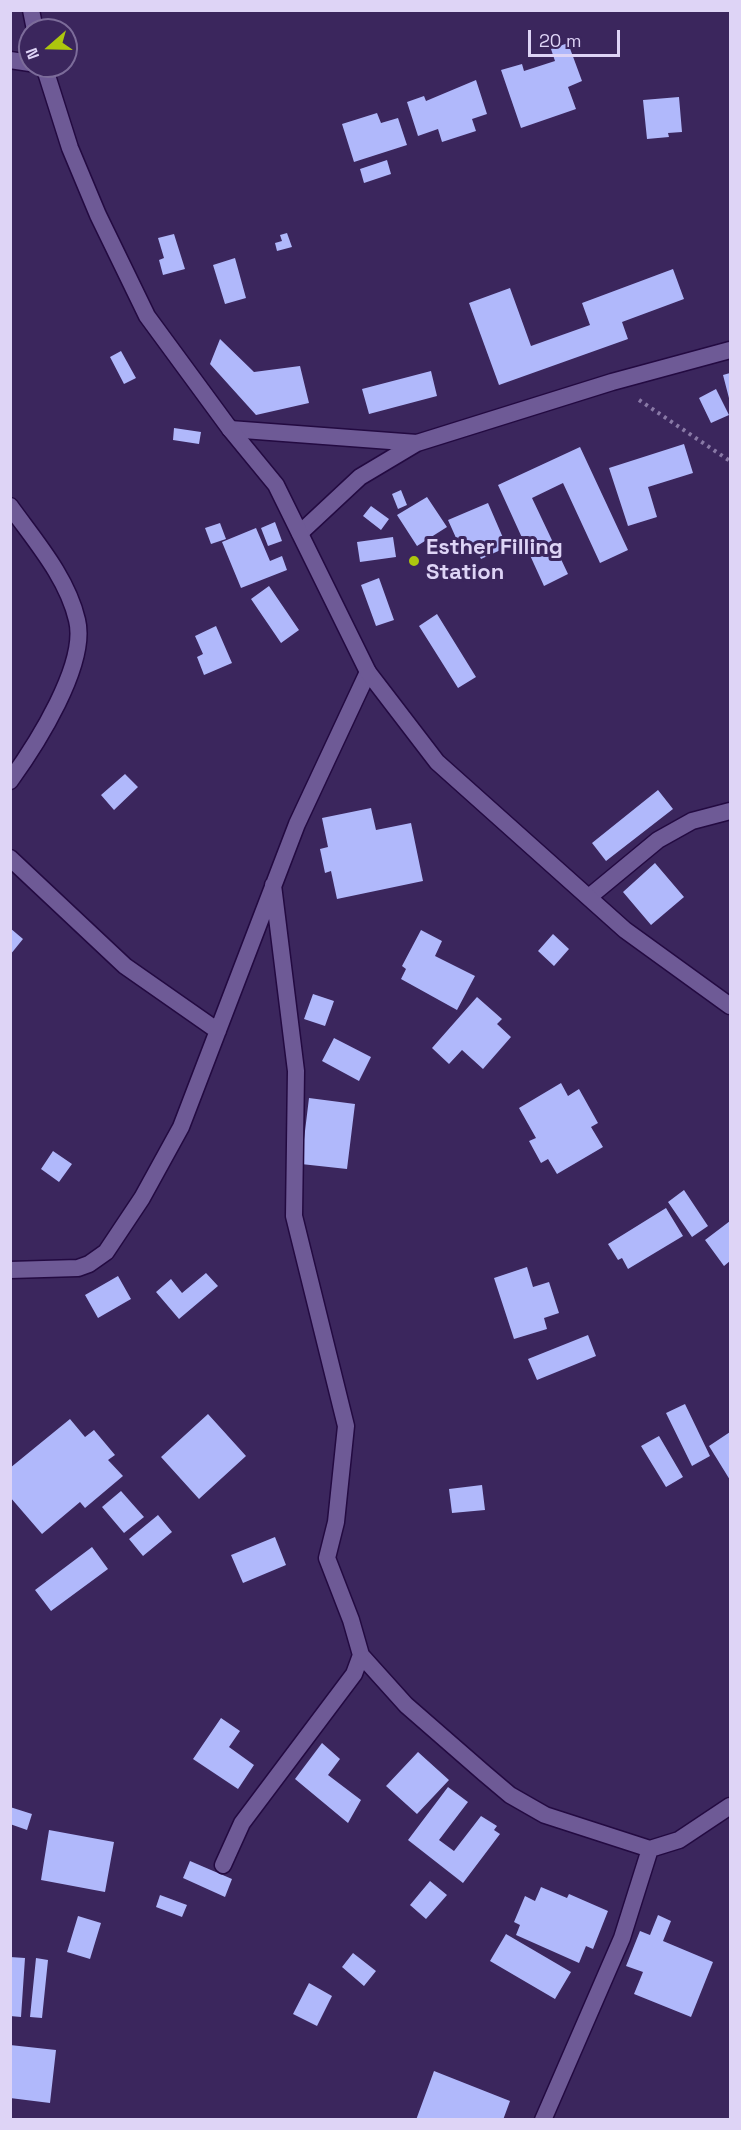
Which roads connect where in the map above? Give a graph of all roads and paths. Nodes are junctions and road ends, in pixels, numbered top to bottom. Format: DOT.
graph roads {
  1 [pos="48,78"];
  2 [pos="730,350"];
  3 [pos="612,382"];
  4 [pos="230,429"];
  5 [pos="417,443"];
  6 [pos="730,461"];
  7 [pos="10,506"];
  8 [pos="300,533"];
  9 [pos="368,672"];
  10 [pos="10,781"];
  11 [pos="730,811"];
  12 [pos="10,858"];
  13 [pos="273,885"];
  14 [pos="589,897"];
  15 [pos="730,1006"];
  16 [pos="218,1031"];
  17 [pos="10,1270"];
  18 [pos="361,1655"];
  19 [pos="730,1806"];
  20 [pos="650,1849"];
  21 [pos="223,1865"];
  22 [pos="543,2120"];
  1 -- 4 [label="street"];
  2 -- 3 [label="street"];
  3 -- 5 [label="street"];
  3 -- 6 [label="path"];
  4 -- 5 [label="street"];
  4 -- 8 [label="street"];
  5 -- 8 [label="street"];
  7 -- 10 [label="street"];
  8 -- 9 [label="street"];
  9 -- 13 [label="street"];
  9 -- 14 [label="street"];
  11 -- 14 [label="street"];
  12 -- 16 [label="street"];
  13 -- 16 [label="street"];
  13 -- 18 [label="street"];
  14 -- 15 [label="street"];
  16 -- 17 [label="street"];
  18 -- 20 [label="street"];
  18 -- 21 [label="street"];
  19 -- 20 [label="street"];
  20 -- 22 [label="street"];
}
